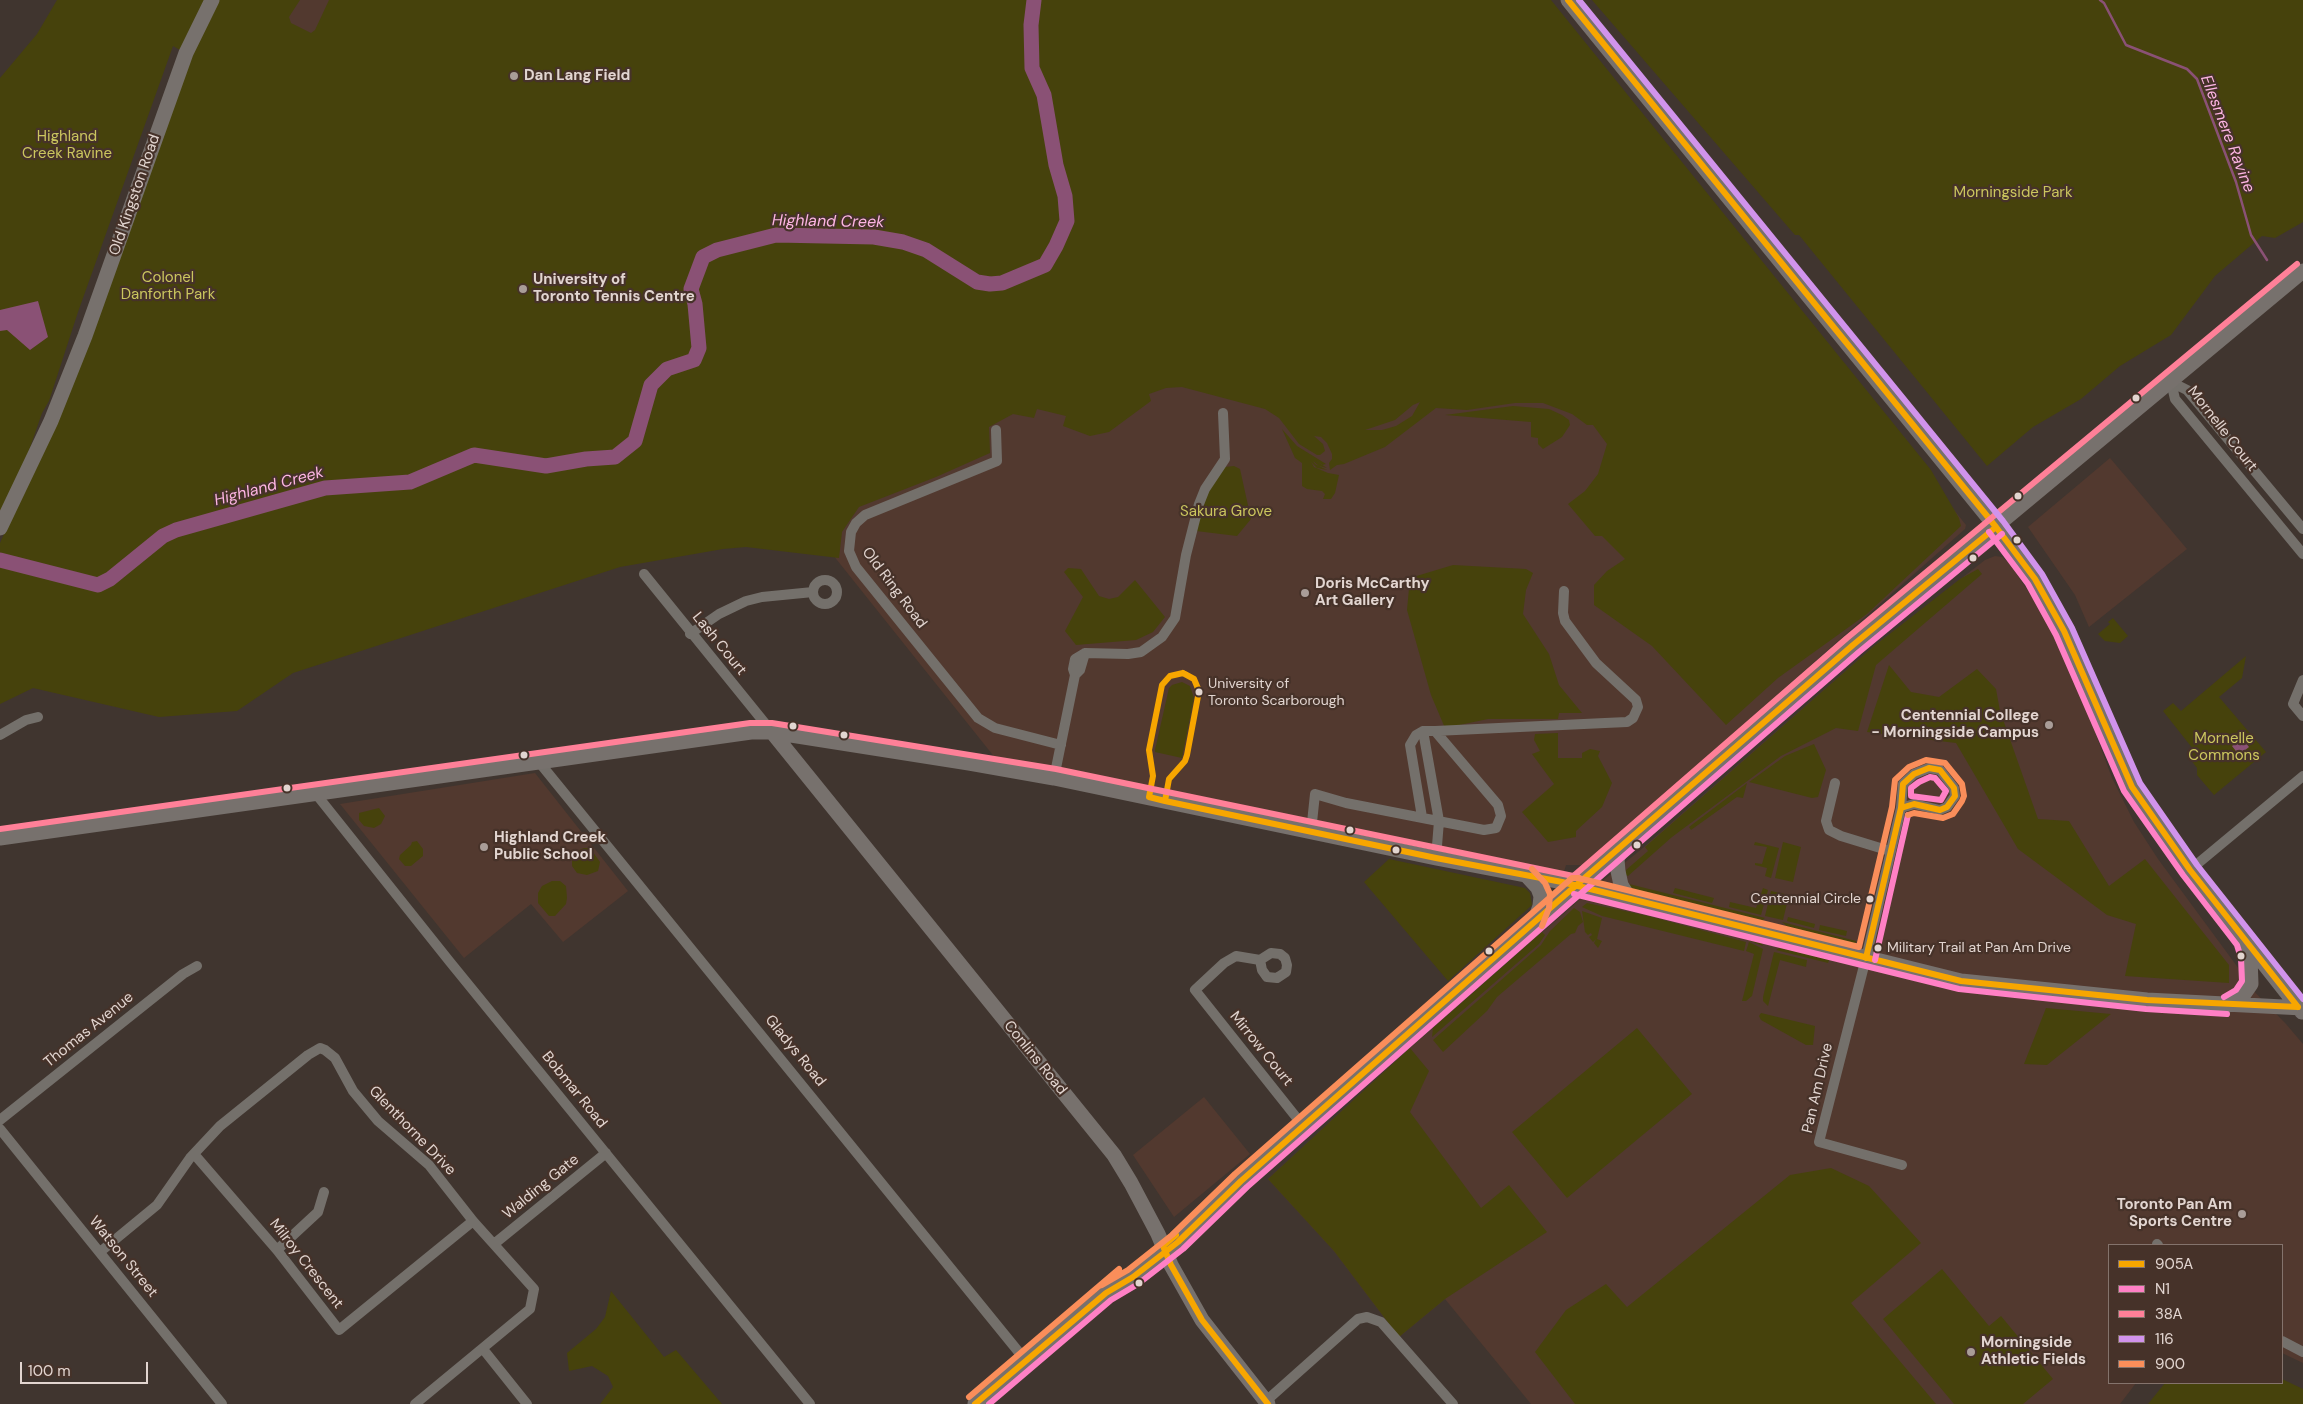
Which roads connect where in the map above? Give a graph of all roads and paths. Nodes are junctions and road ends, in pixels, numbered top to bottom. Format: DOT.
graph roads {
  1 [pos="212,0"];
  2 [pos="1568,0"];
  3 [pos="2303,271"];
  4 [pos="2171,382"];
  5 [pos="1223,413"];
  6 [pos="996,430"];
  7 [pos="1996,526"];
  8 [pos="0,528"];
  9 [pos="2303,529"];
  10 [pos="2303,554"];
  11 [pos="644,574"];
  12 [pos="1564,590"];
  13 [pos="814,592"];
  14 [pos="690,634"];
  15 [pos="2303,680"];
  16 [pos="2303,716"];
  17 [pos="38,717"];
  18 [pos="1435,731"];
  19 [pos="772,732"];
  20 [pos="1423,732"];
  21 [pos="0,735"];
  22 [pos="1061,744"];
  23 [pos="539,762"];
  24 [pos="2303,776"];
  25 [pos="1054,778"];
  26 [pos="1835,784"];
  27 [pos="316,794"];
  28 [pos="1901,808"];
  29 [pos="1422,817"];
  30 [pos="1439,821"];
  31 [pos="1311,832"];
  32 [pos="0,838"];
  33 [pos="1623,845"];
  34 [pos="1890,851"];
  35 [pos="1436,858"];
  36 [pos="2190,870"];
  37 [pos="1526,875"];
  38 [pos="1576,886"];
  39 [pos="1630,899"];
  40 [pos="1534,923"];
  41 [pos="2245,941"];
  42 [pos="1866,958"];
  43 [pos="1260,960"];
  44 [pos="197,966"];
  45 [pos="2228,1005"];
  46 [pos="2301,1009"];
  47 [pos="0,1120"];
  48 [pos="1304,1127"];
  49 [pos="0,1129"];
  50 [pos="606,1153"];
  51 [pos="194,1154"];
  52 [pos="1902,1165"];
  53 [pos="324,1192"];
  54 [pos="473,1221"];
  55 [pos="494,1244"];
  56 [pos="1165,1249"];
  57 [pos="277,1250"];
  58 [pos="100,1252"];
  59 [pos="2283,1342"];
  60 [pos="483,1349"];
  61 [pos="2303,1352"];
  62 [pos="1026,1361"];
  63 [pos="1267,1403"];
  64 [pos="222,1404"];
  65 [pos="415,1404"];
  66 [pos="527,1404"];
  67 [pos="810,1404"];
  68 [pos="975,1404"];
  69 [pos="1452,1404"];
  1 -- 8 [label="street, Old Kingston Road"];
  2 -- 7 [label="street"];
  3 -- 4 [label="street"];
  4 -- 7 [label="street"];
  4 -- 9 [label="street, Mornelle Court"];
  4 -- 10 [label="street, Mornelle Court"];
  5 -- 22 [label="street"];
  6 -- 22 [label="street, Old Ring Road"];
  7 -- 33 [label="street"];
  7 -- 36 [label="street"];
  11 -- 14 [label="street, Lash Court"];
  12 -- 18 [label="street"];
  13 -- 14 [label="street"];
  14 -- 19 [label="street, Lash Court"];
  15 -- 16 [label="street"];
  17 -- 21 [label="street"];
  18 -- 20 [label="street"];
  18 -- 30 [label="street"];
  19 -- 23 [label="street"];
  19 -- 25 [label="street"];
  19 -- 56 [label="street, Conlins Road"];
  20 -- 29 [label="street"];
  20 -- 30 [label="street"];
  22 -- 25 [label="street"];
  23 -- 27 [label="street"];
  23 -- 62 [label="street, Gladys Road"];
  24 -- 36 [label="street"];
  25 -- 31 [label="street"];
  26 -- 34 [label="street"];
  27 -- 32 [label="street"];
  27 -- 50 [label="street, Bobmar Road"];
  28 -- 28 [label="street"];
  28 -- 34 [label="street"];
  29 -- 30 [label="street"];
  29 -- 31 [label="street"];
  30 -- 35 [label="street"];
  31 -- 35 [label="street"];
  33 -- 38 [label="street"];
  33 -- 39 [label="street"];
  34 -- 42 [label="street"];
  35 -- 37 [label="street"];
  36 -- 41 [label="street"];
  37 -- 38 [label="street"];
  37 -- 40 [label="street"];
  38 -- 39 [label="street"];
  38 -- 40 [label="street"];
  39 -- 42 [label="street"];
  40 -- 48 [label="street"];
  41 -- 45 [label="street"];
  41 -- 46 [label="street"];
  42 -- 45 [label="street"];
  42 -- 52 [label="street, Pan Am Drive"];
  43 -- 48 [label="street, Mirrow Court"];
  44 -- 47 [label="street, Thomas Avenue"];
  45 -- 46 [label="street"];
  48 -- 56 [label="street"];
  49 -- 58 [label="street, Watson Street"];
  50 -- 55 [label="street, Walding Gate"];
  50 -- 67 [label="street, Bobmar Road"];
  51 -- 54 [label="street, Glenthorne Drive"];
  51 -- 57 [label="street, Milroy Crescent"];
  51 -- 58 [label="street, Glenthorne Drive"];
  53 -- 57 [label="street"];
  54 -- 55 [label="street, Glenthorne Drive"];
  54 -- 57 [label="street, Milroy Crescent"];
  55 -- 60 [label="street, Glenthorne Drive"];
  56 -- 62 [label="street"];
  56 -- 63 [label="street, Conlins Road"];
  58 -- 64 [label="street, Watson Street"];
  59 -- 61 [label="street"];
  60 -- 65 [label="street, Glenthorne Drive"];
  60 -- 66 [label="street"];
  62 -- 68 [label="street"];
  63 -- 69 [label="street"];
}
